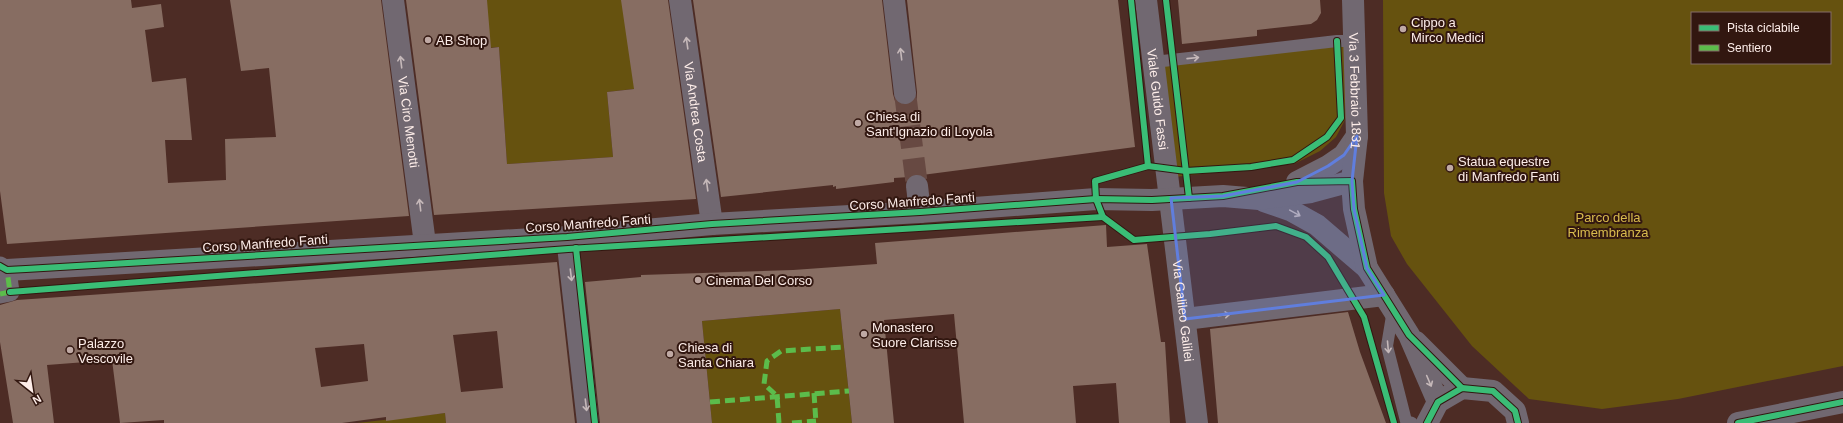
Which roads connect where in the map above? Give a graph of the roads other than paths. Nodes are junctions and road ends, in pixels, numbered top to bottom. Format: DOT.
graph roads {
  1 [pos="393,0"];
  2 [pos="680,0"];
  3 [pos="894,0"];
  4 [pos="1146,0"];
  5 [pos="1353,0"];
  6 [pos="1354,41"];
  7 [pos="1154,62"];
  8 [pos="905,93"];
  9 [pos="1357,136"];
  10 [pos="1352,181"];
  11 [pos="1297,182"];
  12 [pos="917,186"];
  13 [pos="1223,196"];
  14 [pos="1171,198"];
  15 [pos="1259,199"];
  16 [pos="920,212"];
  17 [pos="712,224"];
  18 [pos="566,237"];
  19 [pos="425,244"];
  20 [pos="4,268"];
  21 [pos="1367,268"];
  22 [pos="0,294"];
  23 [pos="1389,302"];
  24 [pos="1185,320"];
  25 [pos="1409,335"];
  26 [pos="1462,388"];
  27 [pos="1438,402"];
  28 [pos="1843,402"];
  29 [pos="588,423"];
  30 [pos="1197,423"];
  31 [pos="1412,423"];
  32 [pos="1427,423"];
  33 [pos="1518,423"];
  34 [pos="1738,423"];
  19 -- 1 [label="street, Via Ciro Menotti, one-way"];
  17 -- 2 [label="street, Via Andrea Costa, one-way"];
  8 -- 3 [label="street, one-way"];
  4 -- 7 [label="street, Viale Guido Fassi"];
  5 -- 6 [label="street, Via 3 Febbraio 1831"];
  7 -- 6 [label="lane, one-way"];
  6 -- 9 [label="street, Via 3 Febbraio 1831"];
  7 -- 14 [label="street, Viale Guido Fassi"];
  9 -- 10 [label="street, Via 3 Febbraio 1831"];
  9 -- 11 [label="street"];
  10 -- 11 [label="street"];
  10 -- 15 [label="street"];
  10 -- 21 [label="street, Via 3 Febbraio 1831"];
  11 -- 13 [label="street"];
  12 -- 16 [label="street"];
  13 -- 14 [label="street, Corso Manfredo Fanti"];
  13 -- 15 [label="street"];
  14 -- 16 [label="street, Corso Manfredo Fanti"];
  14 -- 24 [label="street, Via Galileo Galilei"];
  15 -- 21 [label="street, one-way"];
  16 -- 17 [label="street, Corso Manfredo Fanti"];
  17 -- 18 [label="street, Corso Manfredo Fanti"];
  18 -- 19 [label="street, Corso Manfredo Fanti"];
  18 -- 29 [label="street, one-way"];
  19 -- 20 [label="street, Corso Manfredo Fanti"];
  20 -- 22 [label="street"];
  21 -- 23 [label="street"];
  24 -- 23 [label="street, one-way"];
  23 -- 25 [label="street"];
  23 -- 31 [label="lane, one-way"];
  24 -- 30 [label="street, Via Galileo Galilei"];
  25 -- 26 [label="street"];
  25 -- 27 [label="street, one-way"];
  26 -- 27 [label="street"];
  26 -- 33 [label="street"];
  27 -- 32 [label="street"];
  28 -- 34 [label="street"];
}
